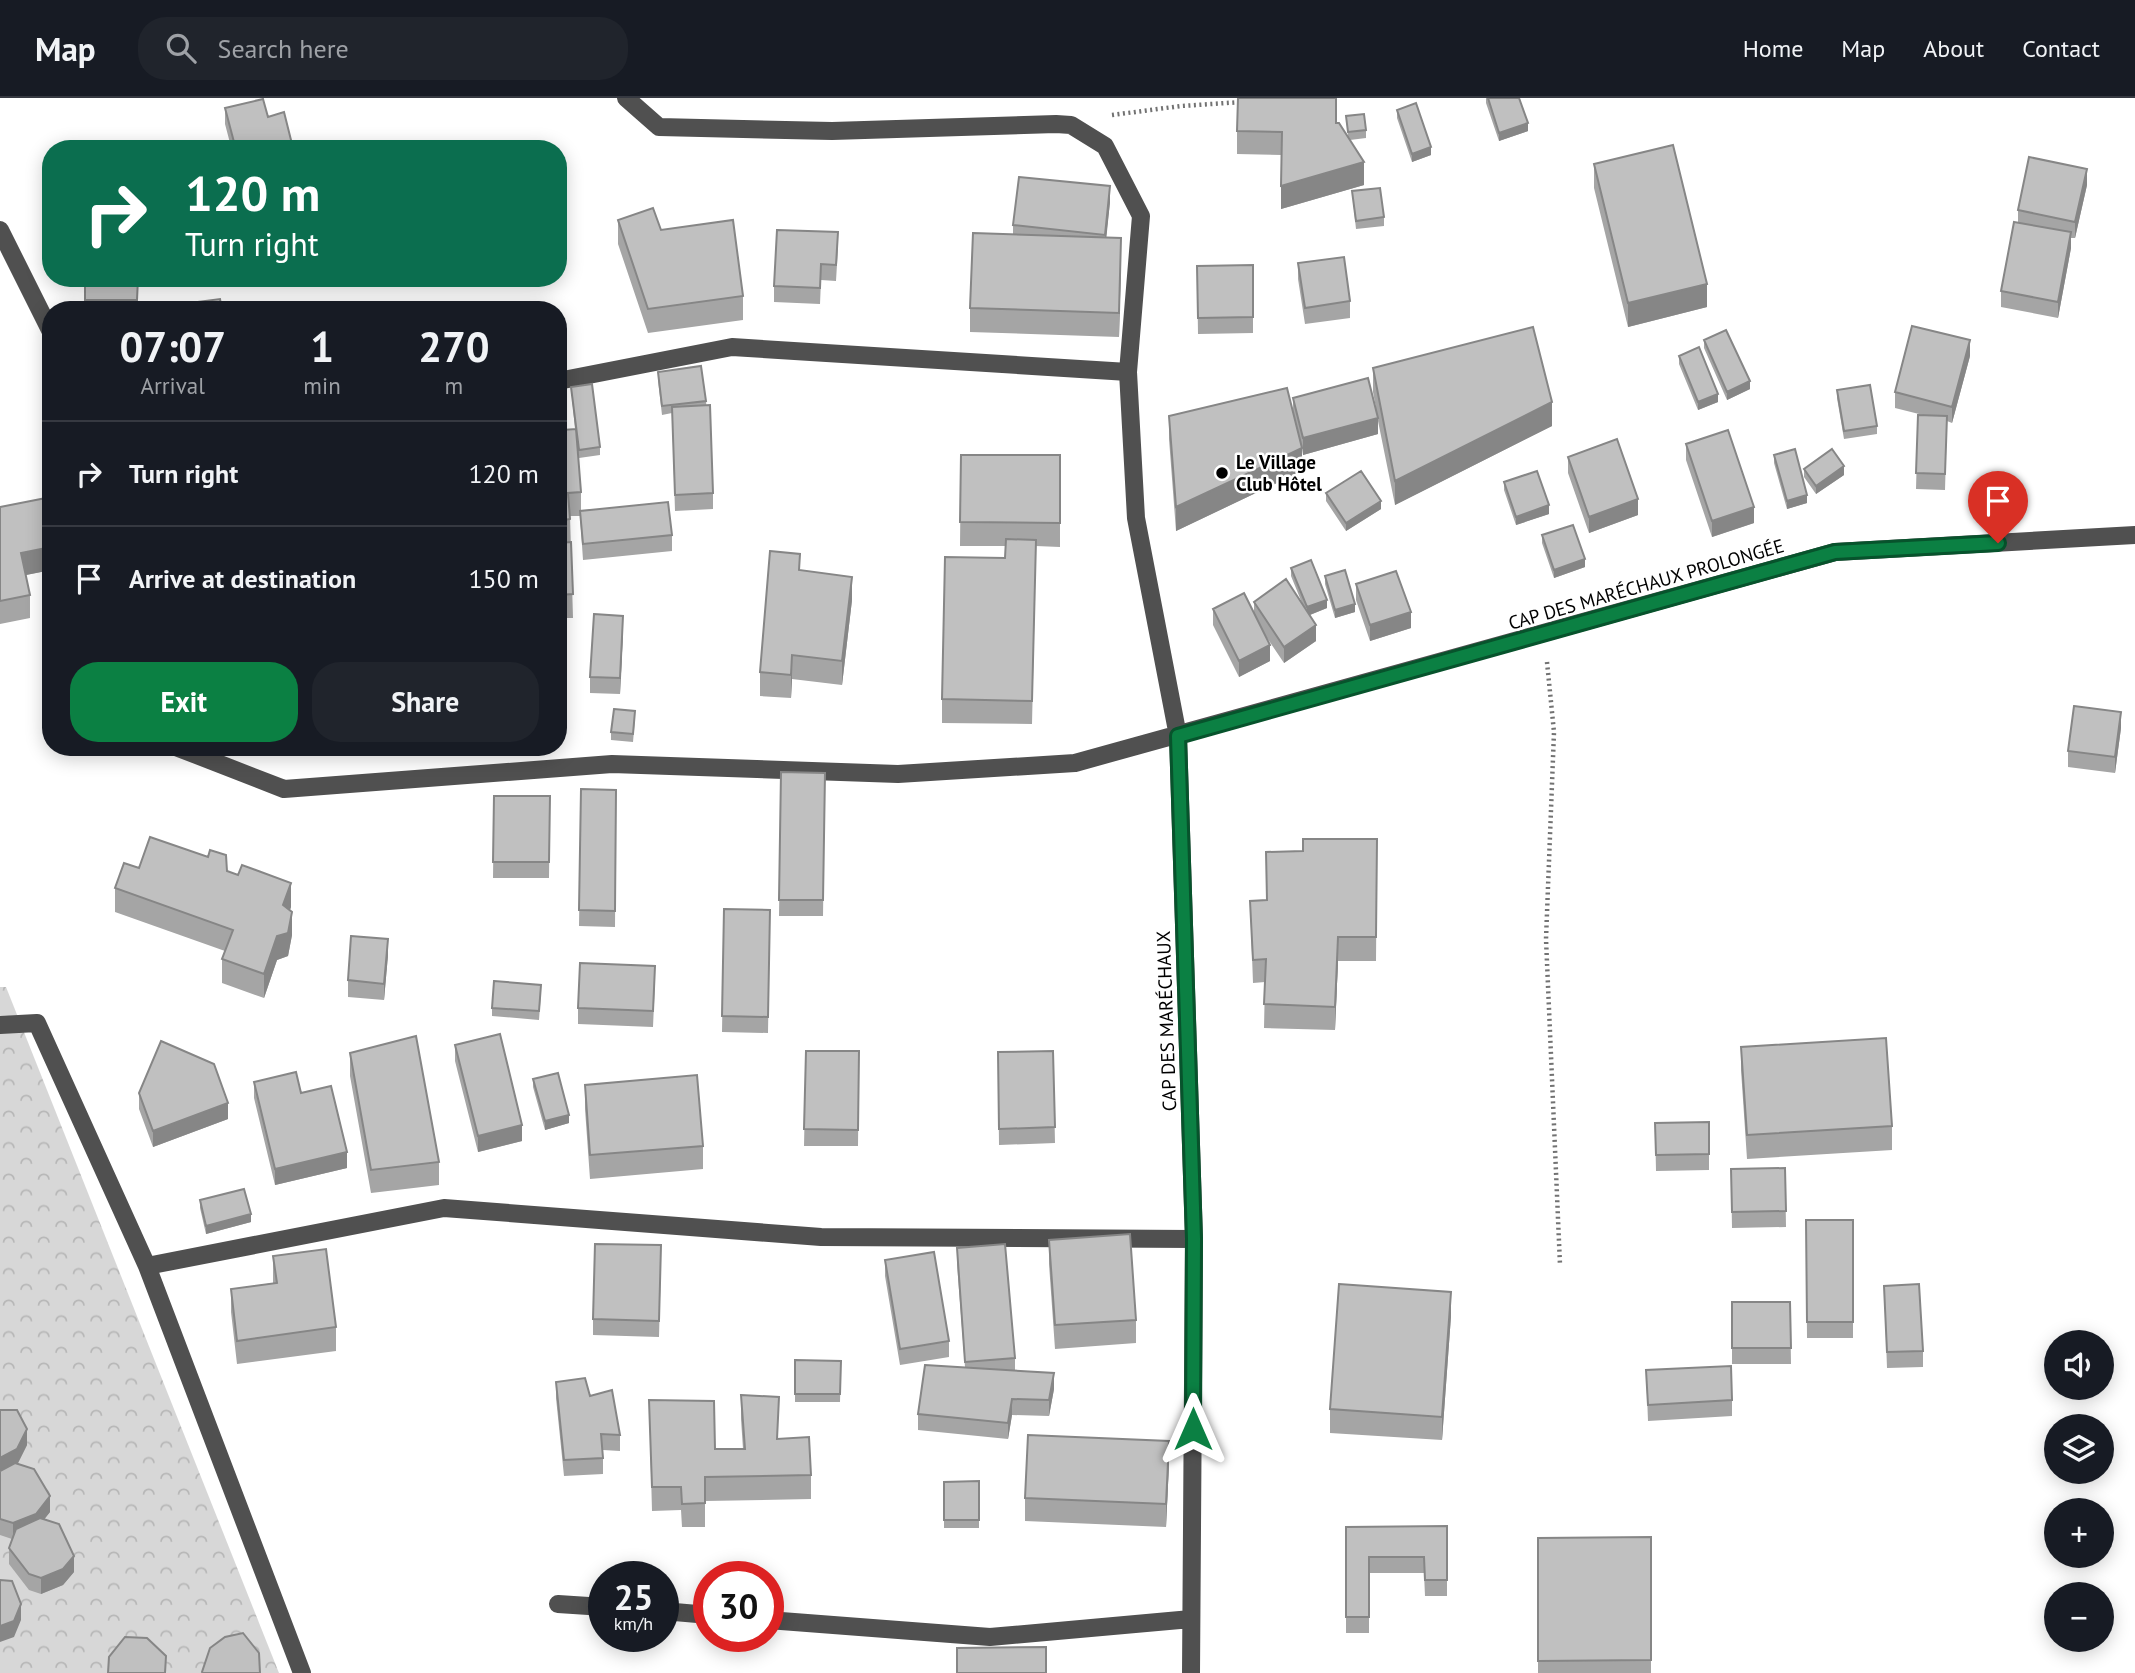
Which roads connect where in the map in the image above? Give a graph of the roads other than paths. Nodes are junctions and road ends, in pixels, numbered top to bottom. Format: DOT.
graph roads {
  1 [pos="626,98"];
  2 [pos="0,230"];
  3 [pos="42,314"];
  4 [pos="1128,372"];
  5 [pos="567,379"];
  6 [pos="2135,535"];
  7 [pos="1178,736"];
  8 [pos="199,756"];
  9 [pos="0,1025"];
  10 [pos="1194,1239"];
  11 [pos="147,1266"];
  12 [pos="558,1604"];
  13 [pos="588,1606"];
  14 [pos="1191,1619"];
  15 [pos="784,1621"];
  16 [pos="302,1673"];
  17 [pos="1191,1673"];
  1 -- 4 [label="street, CAP DES MARÉCHAUX"];
  2 -- 3 [label="street"];
  4 -- 5 [label="street"];
  4 -- 7 [label="street, CAP DES MARÉCHAUX"];
  6 -- 7 [label="street, CAP DES MARÉCHAUX PROLONGÉE"];
  7 -- 8 [label="street, CAP DES MARÉCHAUX PROLONGÉE"];
  7 -- 10 [label="street, CAP DES MARÉCHAUX"];
  9 -- 11 [label="street"];
  10 -- 11 [label="street"];
  10 -- 14 [label="street, CAP DES MARÉCHAUX"];
  11 -- 16 [label="street"];
  12 -- 13 [label="street"];
  14 -- 15 [label="street"];
  14 -- 17 [label="street, CAP DES MARÉCHAUX"];
}
